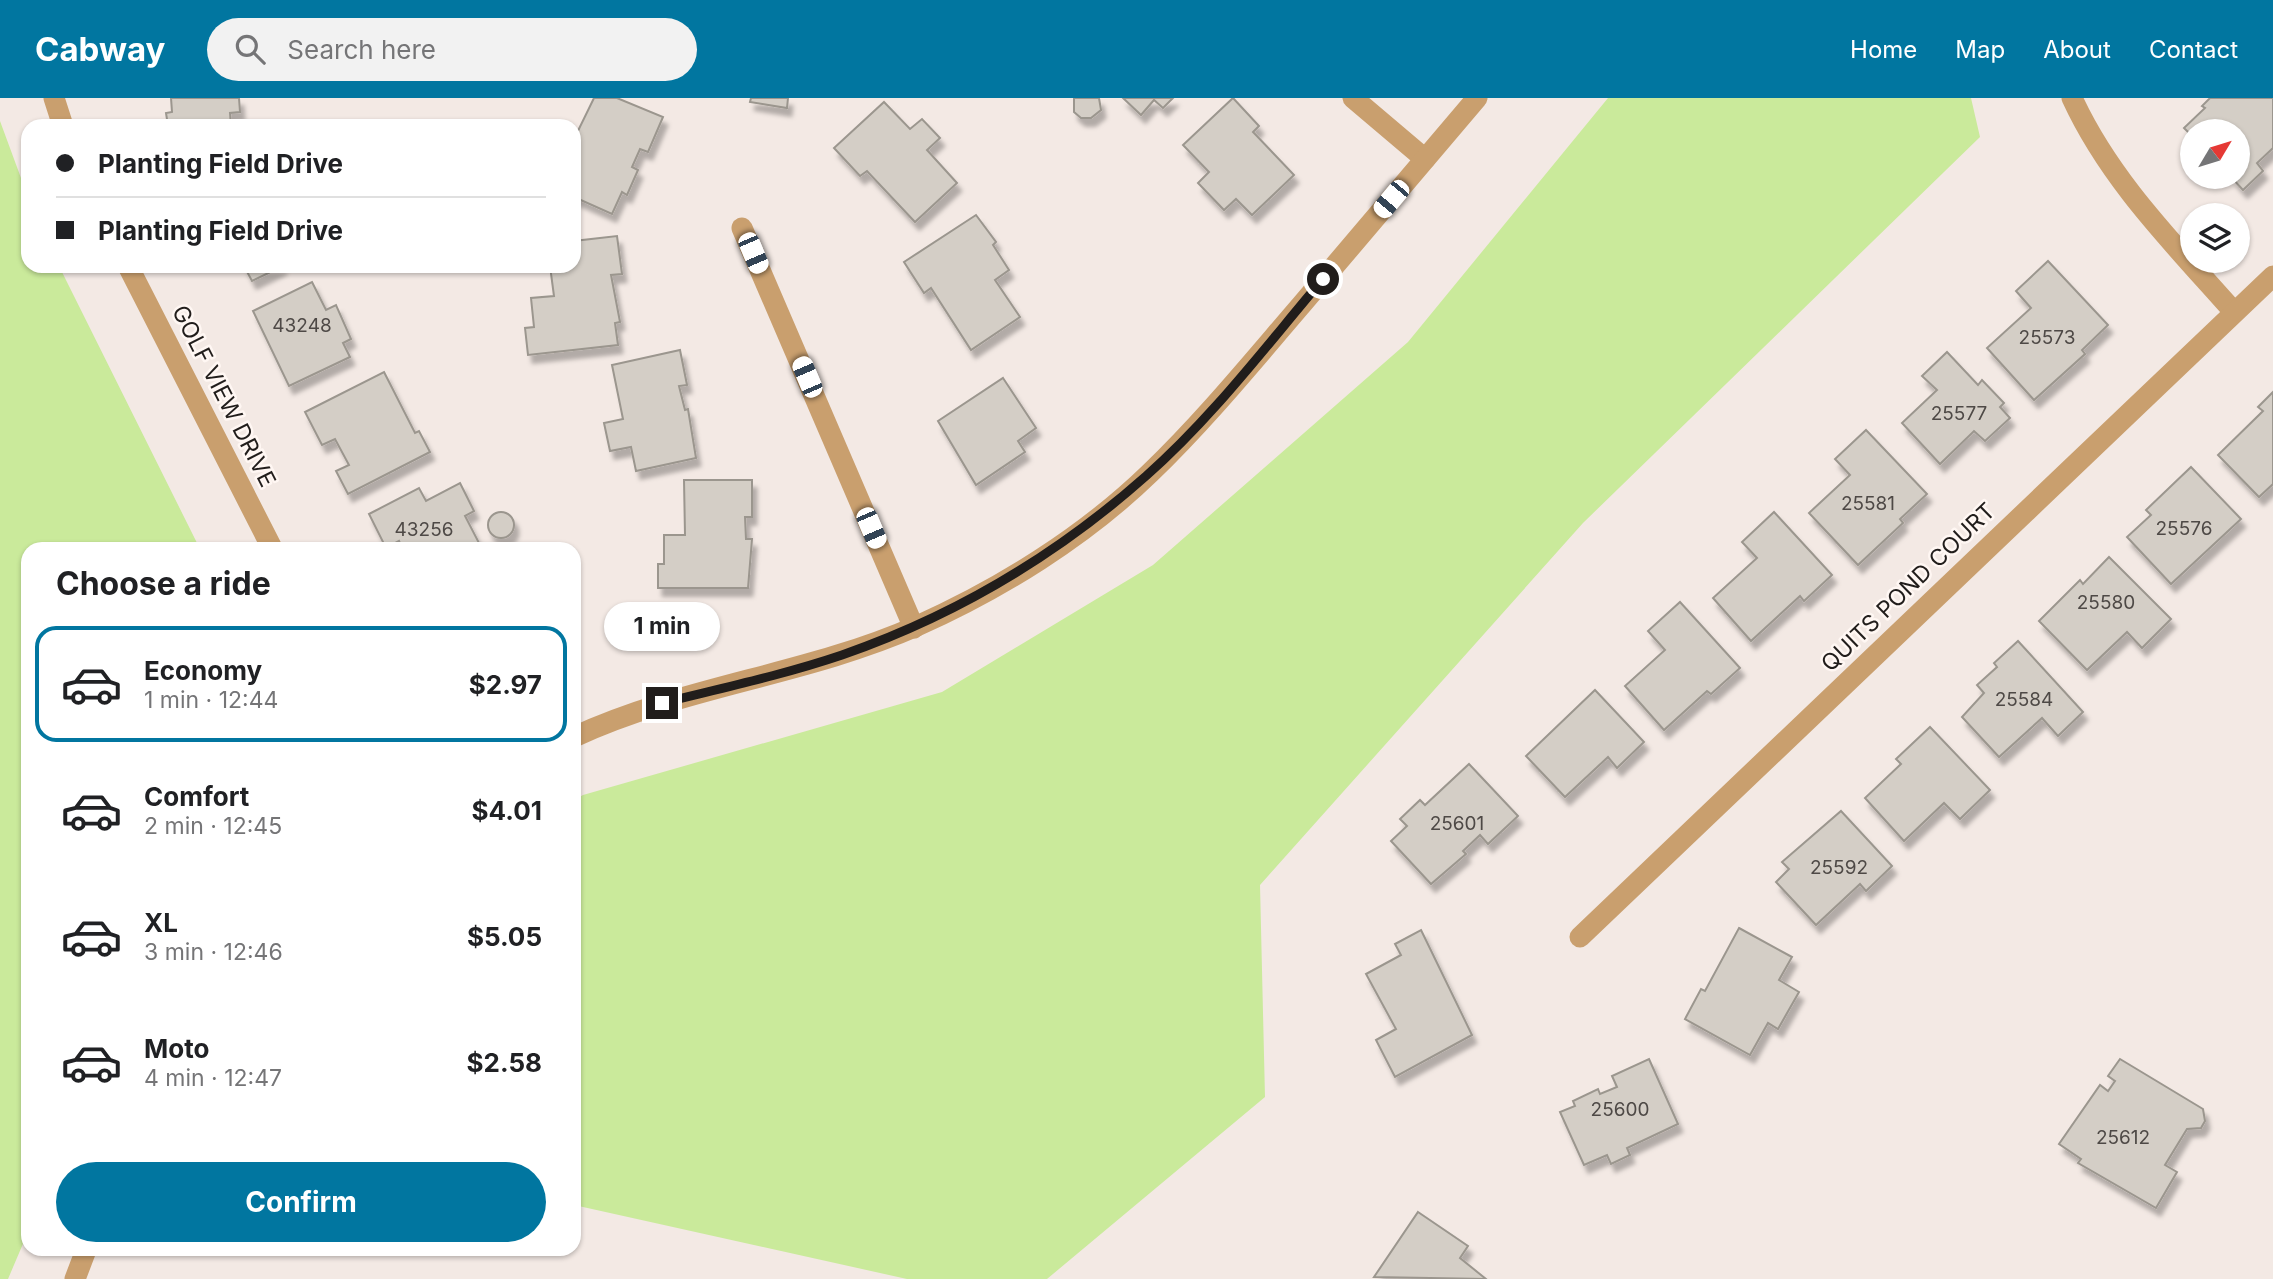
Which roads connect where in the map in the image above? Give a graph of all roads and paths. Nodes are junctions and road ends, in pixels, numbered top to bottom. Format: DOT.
graph roads {
  1 [pos="54,98"];
  2 [pos="1353,98"];
  3 [pos="1477,98"];
  4 [pos="2072,98"];
  5 [pos="61,119"];
  6 [pos="1425,159"];
  7 [pos="742,228"];
  8 [pos="132,273"];
  9 [pos="2273,276"];
  10 [pos="2234,312"];
  11 [pos="269,542"];
  12 [pos="914,628"];
  13 [pos="581,734"];
  14 [pos="1580,937"];
  15 [pos="84,1256"];
  16 [pos="75,1279"];
  1 -- 5 [label="street"];
  2 -- 6 [label="street"];
  3 -- 6 [label="street"];
  4 -- 10 [label="street"];
  6 -- 12 [label="street"];
  7 -- 12 [label="street"];
  8 -- 11 [label="street, GOLF VIEW DRIVE"];
  9 -- 10 [label="street, QUITS POND COURT"];
  10 -- 14 [label="street, QUITS POND COURT"];
  12 -- 13 [label="street"];
  15 -- 16 [label="street"];
}
